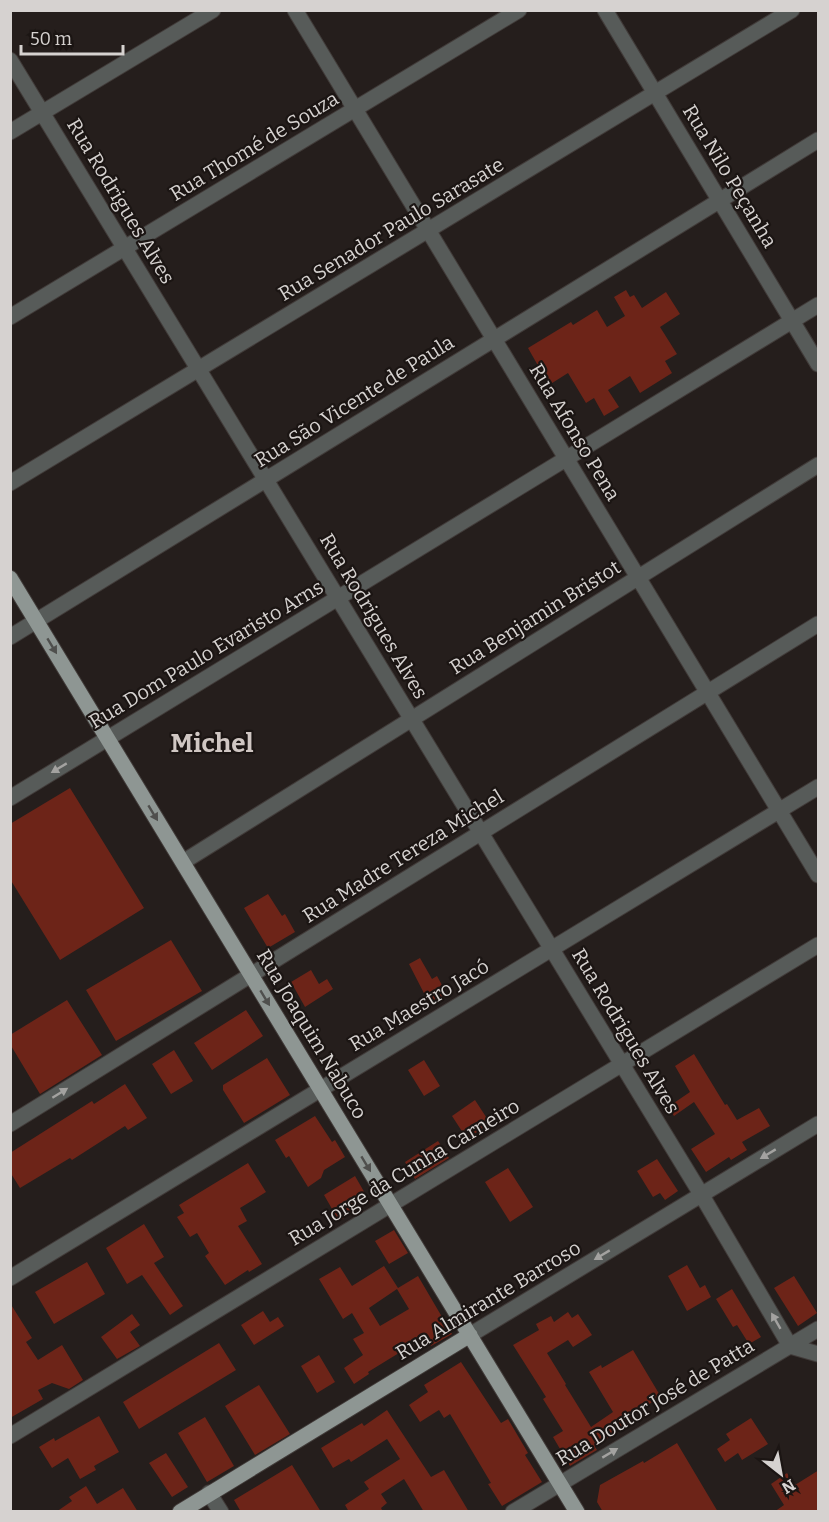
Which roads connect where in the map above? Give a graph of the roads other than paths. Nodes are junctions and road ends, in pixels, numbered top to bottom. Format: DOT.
graph roads {
  1 [pos="213,10"];
  2 [pos="295,10"];
  3 [pos="519,10"];
  4 [pos="605,10"];
  5 [pos="792,10"];
  6 [pos="10,60"];
  7 [pos="655,93"];
  8 [pos="355,109"];
  9 [pos="43,113"];
  10 [pos="10,132"];
  11 [pos="819,140"];
  12 [pos="720,201"];
  13 [pos="428,231"];
  14 [pos="125,248"];
  15 [pos="819,305"];
  16 [pos="10,317"];
  17 [pos="793,321"];
  18 [pos="494,340"];
  19 [pos="819,364"];
  20 [pos="199,369"];
  21 [pos="566,459"];
  22 [pos="819,465"];
  23 [pos="266,480"];
  24 [pos="10,483"];
  25 [pos="10,578"];
  26 [pos="638,578"];
  27 [pos="338,598"];
  28 [pos="36,621"];
  29 [pos="819,624"];
  30 [pos="10,636"];
  31 [pos="708,693"];
  32 [pos="412,719"];
  33 [pos="108,739"];
  34 [pos="819,787"];
  35 [pos="10,798"];
  36 [pos="779,811"];
  37 [pos="481,833"];
  38 [pos="183,862"];
  39 [pos="819,875"];
  40 [pos="819,945"];
  41 [pos="552,949"];
  42 [pos="251,975"];
  43 [pos="622,1064"];
  44 [pos="321,1089"];
  45 [pos="13,1117"];
  46 [pos="819,1124"];
  47 [pos="701,1194"];
  48 [pos="391,1204"];
  49 [pos="10,1278"];
  50 [pos="819,1329"];
  51 [pos="470,1335"];
  52 [pos="790,1346"];
  53 [pos="819,1354"];
  54 [pos="10,1436"];
  55 [pos="560,1483"];
  56 [pos="210,1494"];
  57 [pos="180,1512"];
  58 [pos="221,1512"];
  59 [pos="513,1512"];
  60 [pos="577,1512"];
  1 -- 9 [label="street"];
  2 -- 8 [label="street, Rua Afonso Pena"];
  3 -- 8 [label="street, Rua Thomé de Souza"];
  4 -- 7 [label="street, Rua Nilo Peçanha"];
  5 -- 7 [label="street, Rua Senador Paulo Sarasate"];
  6 -- 9 [label="street, Rua Rodrigues Alves"];
  7 -- 12 [label="street, Rua Nilo Peçanha"];
  7 -- 13 [label="street, Rua Senador Paulo Sarasate"];
  8 -- 13 [label="street, Rua Afonso Pena"];
  8 -- 14 [label="street, Rua Thomé de Souza"];
  9 -- 10 [label="street"];
  9 -- 14 [label="street, Rua Rodrigues Alves"];
  11 -- 12 [label="street, Rua São Vicente de Paula"];
  12 -- 17 [label="street, Rua Nilo Peçanha"];
  12 -- 18 [label="street, Rua São Vicente de Paula"];
  13 -- 18 [label="street, Rua Afonso Pena"];
  13 -- 20 [label="street, Rua Senador Paulo Sarasate"];
  14 -- 16 [label="street, Rua Thomé de Souza"];
  14 -- 20 [label="street, Rua Rodrigues Alves"];
  15 -- 17 [label="street, Rua Dom Paulo Evaristo Arns"];
  17 -- 19 [label="street, Rua Nilo Peçanha"];
  17 -- 21 [label="street, Rua Dom Paulo Evaristo Arns"];
  18 -- 21 [label="street, Rua Afonso Pena"];
  18 -- 23 [label="street, Rua São Vicente de Paula"];
  20 -- 23 [label="street, Rua Rodrigues Alves"];
  20 -- 24 [label="street, Rua Senador Paulo Sarasate"];
  21 -- 26 [label="street, Rua Afonso Pena"];
  21 -- 27 [label="street, Rua Dom Paulo Evaristo Arns"];
  22 -- 26 [label="street, Rua Benjamin Bristot"];
  23 -- 27 [label="street, Rua Rodrigues Alves"];
  23 -- 28 [label="street, Rua São Vicente de Paula"];
  25 -- 28 [label="main road, Rua Joaquim Nabuco"];
  26 -- 31 [label="street, Rua Afonso Pena"];
  26 -- 32 [label="street, Rua Benjamin Bristot"];
  27 -- 32 [label="street, Rua Rodrigues Alves"];
  27 -- 33 [label="street, Rua Dom Paulo Evaristo Arns"];
  28 -- 30 [label="street, Rua São Vicente de Paula"];
  28 -- 33 [label="main road, Rua Joaquim Nabuco, one-way"];
  29 -- 31 [label="street, Rua Madre Tereza Michel"];
  31 -- 36 [label="street, Rua Afonso Pena"];
  31 -- 37 [label="street, Rua Madre Tereza Michel"];
  32 -- 37 [label="street, Rua Rodrigues Alves"];
  32 -- 38 [label="street, Rua Benjamin Bristot"];
  33 -- 35 [label="street, Rua Dom Paulo Evaristo Arns, one-way"];
  33 -- 38 [label="main road, Rua Joaquim Nabuco, one-way"];
  34 -- 36 [label="street, Rua Maestro Jacó"];
  36 -- 39 [label="street, Rua Afonso Pena"];
  36 -- 41 [label="street, Rua Maestro Jacó"];
  37 -- 41 [label="street, Rua Rodrigues Alves"];
  37 -- 42 [label="street, Rua Madre Tereza Michel"];
  38 -- 42 [label="main road, Rua Joaquim Nabuco"];
  40 -- 43 [label="street, Rua Jorge da Cunha Carneiro"];
  41 -- 43 [label="street, Rua Rodrigues Alves"];
  41 -- 44 [label="street, Rua Maestro Jacó"];
  42 -- 44 [label="main road, Rua Joaquim Nabuco, one-way"];
  45 -- 42 [label="street, Rua Madre Tereza Michel, one-way"];
  43 -- 47 [label="street, Rua Rodrigues Alves"];
  43 -- 48 [label="street, Rua Jorge da Cunha Carneiro"];
  44 -- 48 [label="main road, Rua Joaquim Nabuco, one-way"];
  44 -- 49 [label="street, Rua Maestro Jacó"];
  46 -- 47 [label="street, Rua Almirante Barroso, one-way"];
  47 -- 51 [label="street, Rua Almirante Barroso, one-way"];
  52 -- 47 [label="street, Rua Rodrigues Alves, one-way"];
  48 -- 51 [label="main road, Rua Joaquim Nabuco"];
  48 -- 54 [label="street, Rua Jorge da Cunha Carneiro"];
  50 -- 52 [label="street, Rua Doutor José de Patta"];
  51 -- 55 [label="main road, Rua Joaquim Nabuco"];
  51 -- 56 [label="main road, Rua Almirante Barroso"];
  52 -- 53 [label="street"];
  55 -- 52 [label="street, Rua Doutor José de Patta, one-way"];
  55 -- 59 [label="street, Rua Doutor José de Patta"];
  55 -- 60 [label="main road, Rua Joaquim Nabuco"];
  56 -- 57 [label="main road, Rua Almirante Barroso"];
  56 -- 58 [label="street"];
}
